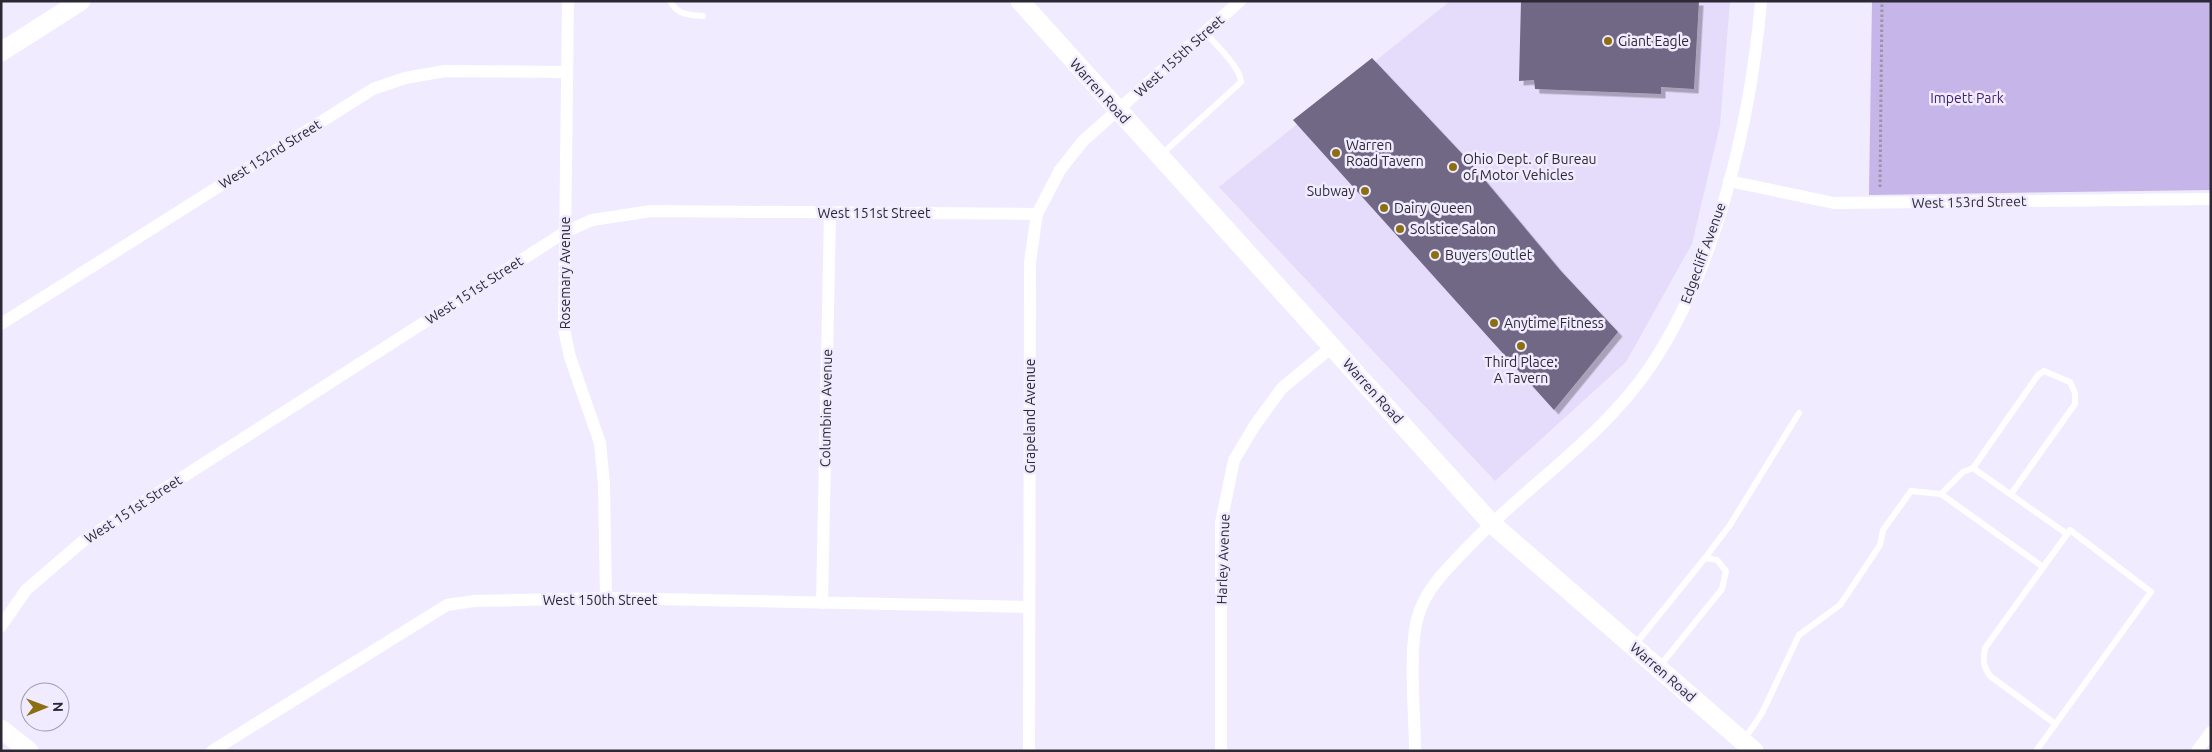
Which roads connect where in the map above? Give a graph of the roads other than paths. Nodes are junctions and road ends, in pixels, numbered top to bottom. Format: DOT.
graph roads {
  1 [pos="81,1"];
  2 [pos="568,1"];
  3 [pos="670,1"];
  4 [pos="1020,1"];
  5 [pos="1240,1"];
  6 [pos="1761,1"];
  7 [pos="703,16"];
  8 [pos="1205,32"];
  9 [pos="1,52"];
  10 [pos="567,72"];
  11 [pos="1118,111"];
  12 [pos="1160,157"];
  13 [pos="1729,181"];
  14 [pos="2211,199"];
  15 [pos="830,213"];
  16 [pos="1037,214"];
  17 [pos="565,232"];
  18 [pos="1,324"];
  19 [pos="1333,346"];
  20 [pos="1799,413"];
  21 [pos="1973,468"];
  22 [pos="1940,494"];
  23 [pos="2011,494"];
  24 [pos="1491,523"];
  25 [pos="2067,534"];
  26 [pos="1705,558"];
  27 [pos="2043,566"];
  28 [pos="606,598"];
  29 [pos="822,603"];
  30 [pos="1030,606"];
  31 [pos="1,626"];
  32 [pos="1634,647"];
  33 [pos="1658,668"];
  34 [pos="2054,723"];
  35 [pos="1,729"];
  36 [pos="2211,732"];
  37 [pos="1749,746"];
  38 [pos="28,751"];
  39 [pos="212,751"];
  40 [pos="1028,751"];
  41 [pos="1221,751"];
  42 [pos="1415,751"];
  43 [pos="2036,751"];
  44 [pos="2197,751"];
  1 -- 9 [label="main road"];
  2 -- 10 [label="street, Rosemary Avenue"];
  3 -- 7 [label="lane"];
  4 -- 11 [label="main road, Warren Road"];
  5 -- 8 [label="street, West 155th Street"];
  6 -- 13 [label="street, Edgecliff Avenue"];
  8 -- 11 [label="street, West 155th Street"];
  8 -- 12 [label="lane"];
  10 -- 17 [label="street, Rosemary Avenue"];
  10 -- 18 [label="street, West 152nd Street"];
  11 -- 12 [label="main road, Warren Road"];
  11 -- 16 [label="street, Grapeland Avenue"];
  12 -- 19 [label="main road, Warren Road"];
  13 -- 14 [label="street, West 153rd Street"];
  13 -- 24 [label="street, Edgecliff Avenue"];
  15 -- 16 [label="street, West 151st Street"];
  15 -- 17 [label="street, West 151st Street"];
  15 -- 29 [label="street, Columbine Avenue"];
  16 -- 30 [label="street, Grapeland Avenue"];
  17 -- 28 [label="street, Rosemary Avenue"];
  17 -- 31 [label="street, West 151st Street"];
  19 -- 24 [label="main road, Warren Road"];
  19 -- 41 [label="street, Harley Avenue"];
  20 -- 26 [label="lane"];
  21 -- 22 [label="lane"];
  21 -- 23 [label="lane"];
  21 -- 23 [label="lane"];
  22 -- 27 [label="lane"];
  22 -- 37 [label="lane"];
  23 -- 25 [label="lane"];
  24 -- 32 [label="main road, Warren Road"];
  24 -- 42 [label="street, Edgecliff Avenue"];
  25 -- 27 [label="lane"];
  25 -- 34 [label="lane"];
  26 -- 32 [label="lane"];
  26 -- 33 [label="lane"];
  27 -- 34 [label="lane"];
  28 -- 29 [label="street, West 150th Street"];
  28 -- 39 [label="street, West 150th Street"];
  29 -- 30 [label="street, West 150th Street"];
  30 -- 40 [label="street, Grapeland Avenue"];
  32 -- 33 [label="main road, Warren Road"];
  33 -- 37 [label="main road, Warren Road"];
  34 -- 43 [label="lane"];
  35 -- 38 [label="main road"];
  36 -- 44 [label="street"];
}
